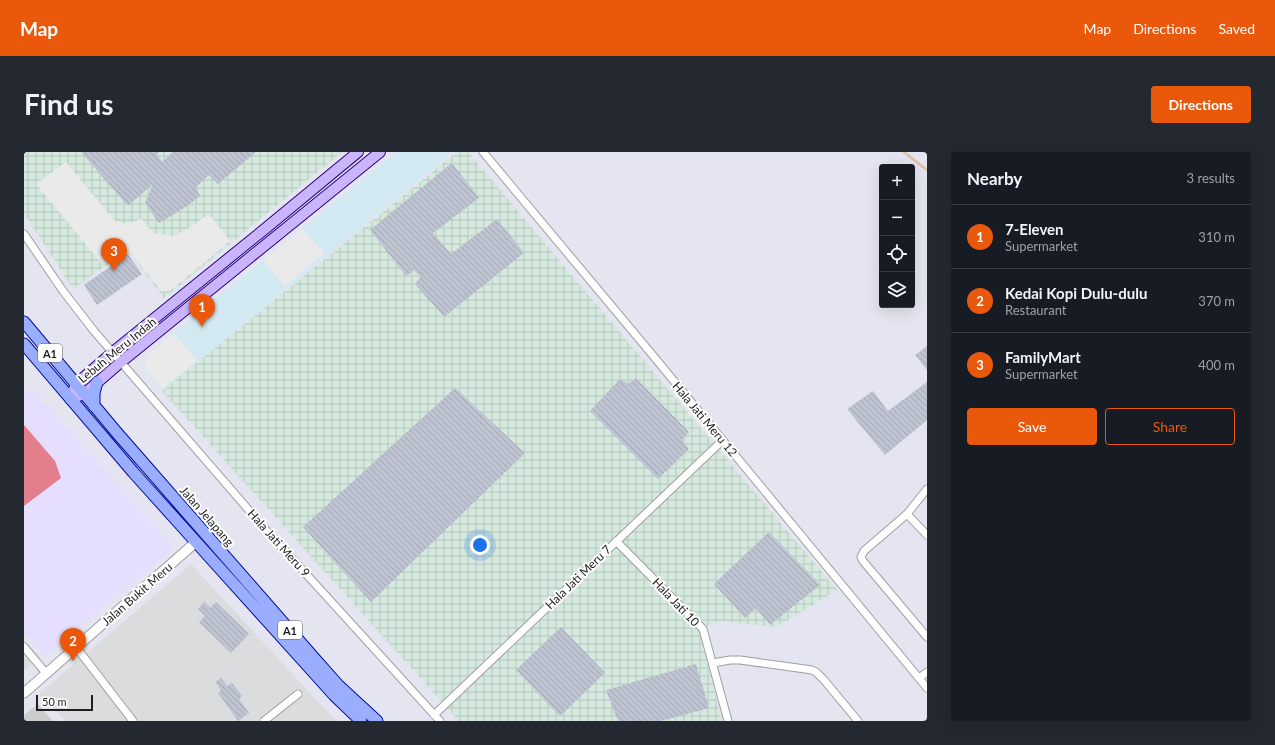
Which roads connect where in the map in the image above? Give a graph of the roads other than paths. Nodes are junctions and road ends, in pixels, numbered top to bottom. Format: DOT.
graph roads {
  1 [pos="358,152"];
  2 [pos="380,152"];
  3 [pos="483,152"];
  4 [pos="24,234"];
  5 [pos="24,322"];
  6 [pos="24,344"];
  7 [pos="113,352"];
  8 [pos="121,362"];
  9 [pos="97,382"];
  10 [pos="76,384"];
  11 [pos="84,394"];
  12 [pos="70,399"];
  13 [pos="94,406"];
  14 [pos="723,440"];
  15 [pos="927,489"];
  16 [pos="186,512"];
  17 [pos="907,514"];
  18 [pos="927,535"];
  19 [pos="616,540"];
  20 [pos="196,542"];
  21 [pos="222,553"];
  22 [pos="927,637"];
  23 [pos="76,647"];
  24 [pos="24,648"];
  25 [pos="712,663"];
  26 [pos="927,672"];
  27 [pos="46,673"];
  28 [pos="919,678"];
  29 [pos="927,688"];
  30 [pos="24,693"];
  31 [pos="298,694"];
  32 [pos="434,715"];
  33 [pos="133,721"];
  34 [pos="264,721"];
  35 [pos="361,721"];
  36 [pos="376,721"];
  37 [pos="440,721"];
  38 [pos="728,721"];
  39 [pos="858,721"];
  1 -- 7 [label="main road, Lebuh Meru Indah"];
  2 -- 8 [label="main road, Lebuh Meru Indah"];
  3 -- 14 [label="street, Hala Jati Meru 12"];
  4 -- 7 [label="street, Hala Jati Meru 9"];
  5 -- 10 [label="main road, Jalan Jelapang / A1"];
  6 -- 12 [label="main road, Jalan Jelapang / A1"];
  7 -- 8 [label="street, Hala Jati Meru 9"];
  7 -- 10 [label="main road, Lebuh Meru Indah"];
  8 -- 9 [label="main road, Lebuh Meru Indah"];
  8 -- 32 [label="street, Hala Jati Meru 9"];
  9 -- 11 [label="main road, Lebuh Meru Indah"];
  9 -- 13 [label="main road"];
  10 -- 11 [label="main road, Jalan Jelapang / A1"];
  10 -- 12 [label="main road, Lebuh Meru Indah"];
  11 -- 12 [label="main road, Lebuh Meru Indah"];
  11 -- 13 [label="main road, Jalan Jelapang / A1"];
  12 -- 20 [label="main road, Jalan Jelapang / A1"];
  13 -- 16 [label="main road, Jalan Jelapang / A1"];
  14 -- 19 [label="street, Hala Jati Meru 7"];
  14 -- 28 [label="street, Hala Jati Meru 12"];
  15 -- 17 [label="street"];
  16 -- 20 [label="main road"];
  16 -- 21 [label="main road, Jalan Jelapang / A1"];
  17 -- 18 [label="street"];
  17 -- 22 [label="street"];
  19 -- 25 [label="street, Hala Jati 10"];
  19 -- 32 [label="street, Hala Jati Meru 7"];
  20 -- 21 [label="main road"];
  20 -- 23 [label="street, Jalan Bukit Meru"];
  20 -- 35 [label="main road, Jalan Jelapang / A1"];
  21 -- 36 [label="main road, Jalan Jelapang / A1"];
  23 -- 27 [label="street, Jalan Bukit Meru"];
  23 -- 33 [label="street"];
  24 -- 27 [label="street"];
  25 -- 38 [label="street, Hala Jati 10"];
  25 -- 39 [label="street"];
  26 -- 28 [label="street"];
  27 -- 30 [label="street, Jalan Bukit Meru"];
  28 -- 29 [label="street, Hala Jati Meru 12"];
  31 -- 34 [label="street"];
  32 -- 37 [label="street, Hala Jati Meru 9"];
}
